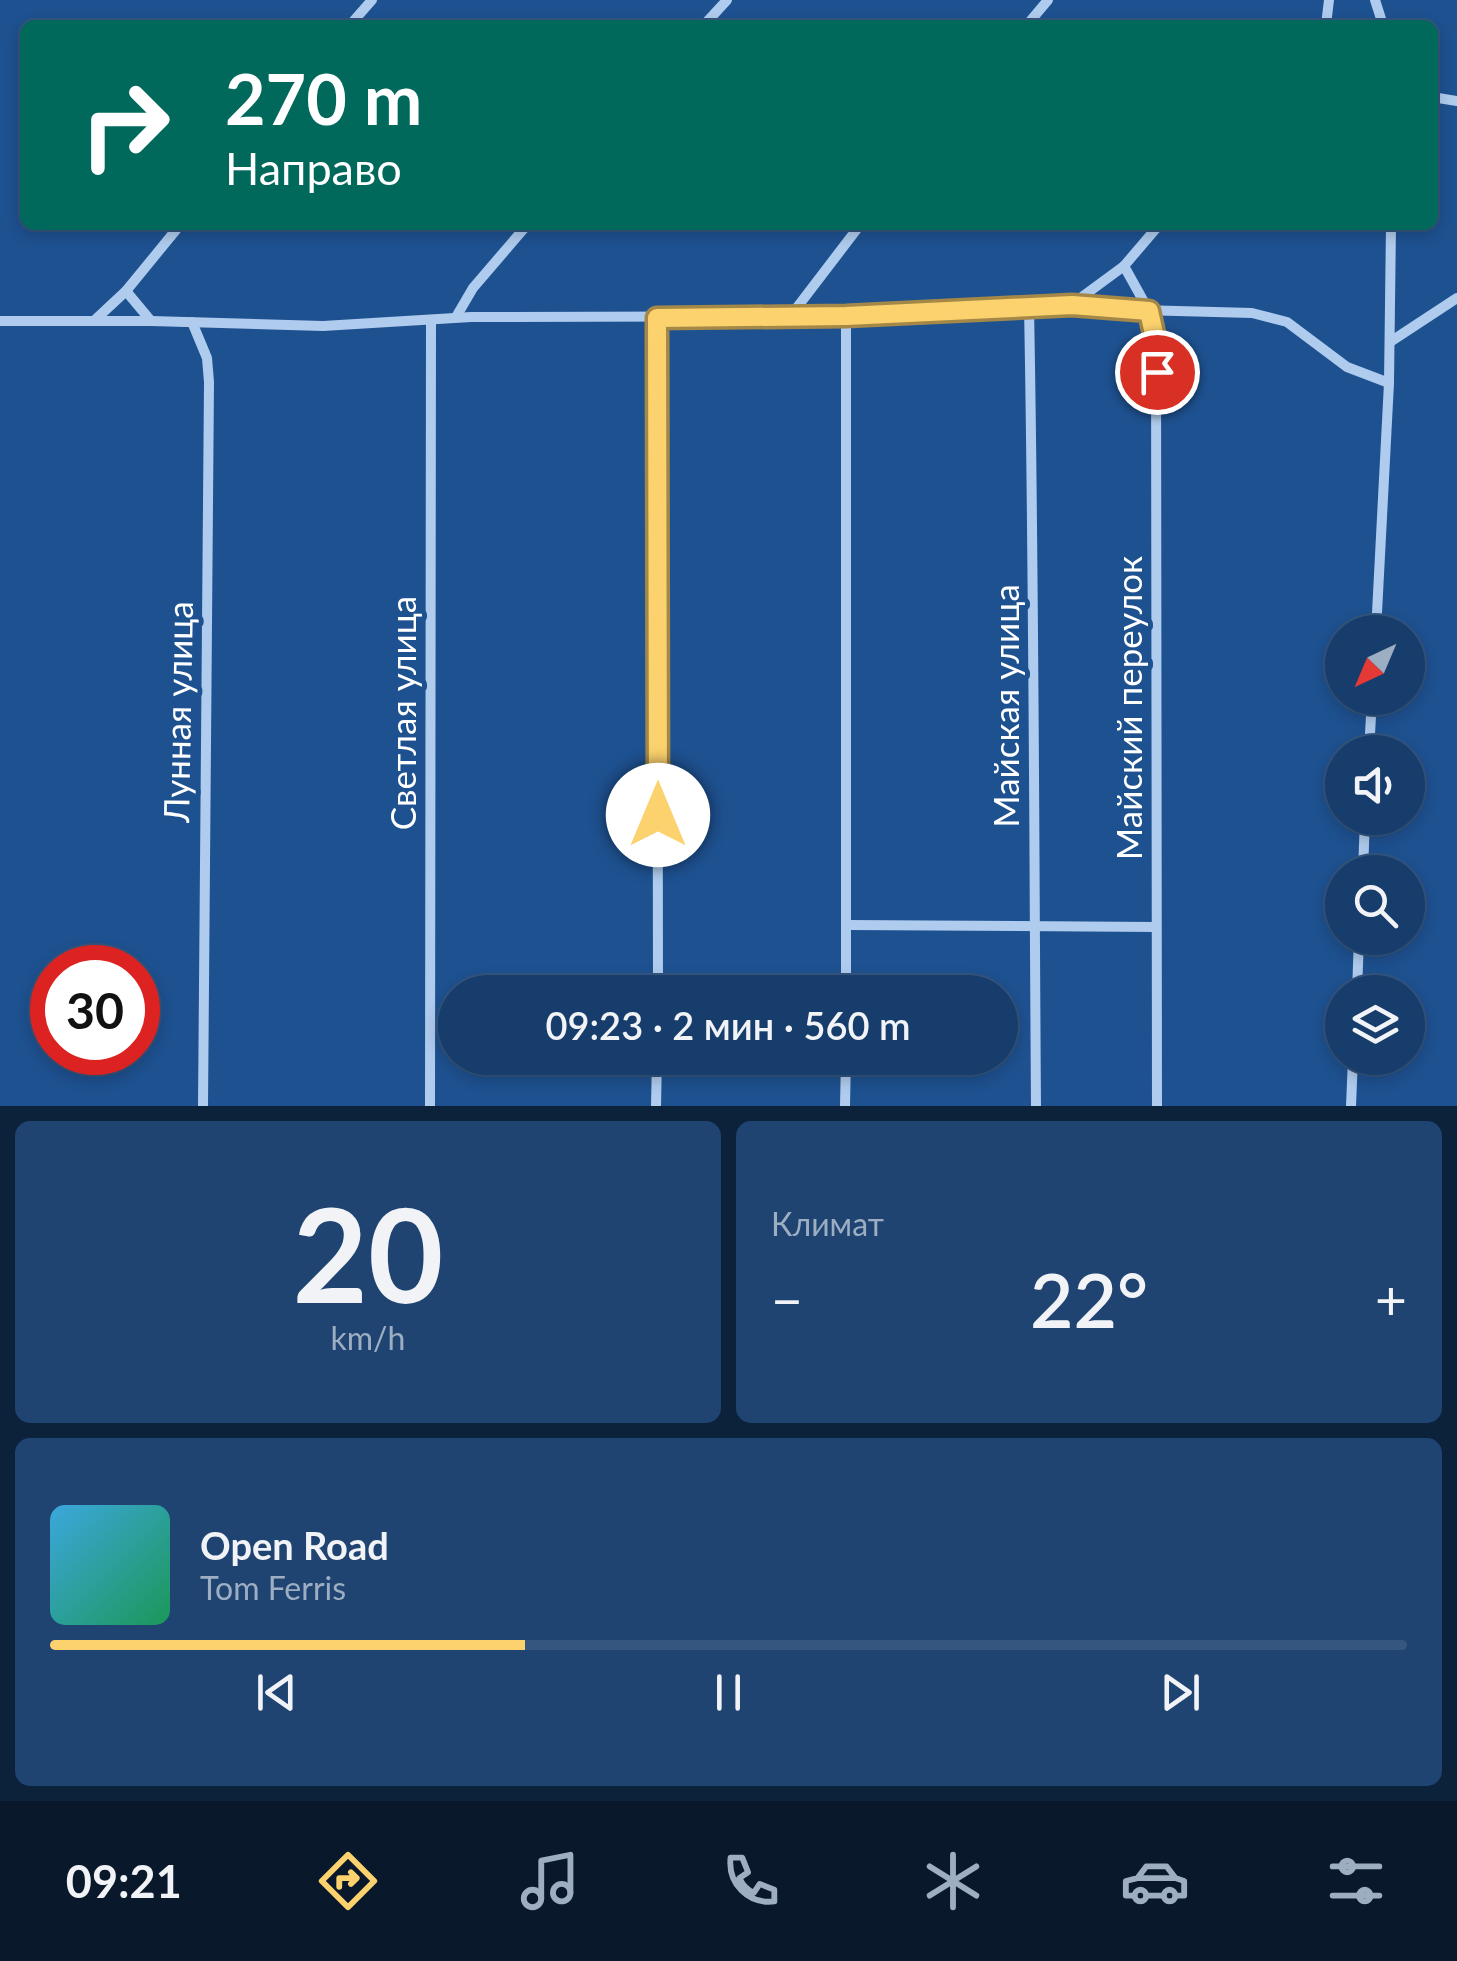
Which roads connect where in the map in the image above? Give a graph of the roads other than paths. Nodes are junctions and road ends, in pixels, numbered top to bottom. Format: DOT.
graph roads {
  1 [pos="372,0"];
  2 [pos="726,0"];
  3 [pos="1048,0"];
  4 [pos="354,20"];
  5 [pos="708,20"];
  6 [pos="1031,20"];
  7 [pos="176,230"];
  8 [pos="523,230"];
  9 [pos="856,230"];
  10 [pos="1155,230"];
  11 [pos="1391,230"];
  12 [pos="1124,266"];
  13 [pos="126,291"];
  14 [pos="1457,298"];
  15 [pos="1072,305"];
  16 [pos="1029,306"];
  17 [pos="1149,311"];
  18 [pos="792,314"];
  19 [pos="846,316"];
  20 [pos="456,317"];
  21 [pos="657,318"];
  22 [pos="95,320"];
  23 [pos="151,320"];
  24 [pos="431,320"];
  25 [pos="0,321"];
  26 [pos="192,322"];
  27 [pos="1390,342"];
  28 [pos="1389,383"];
  29 [pos="1377,615"];
  30 [pos="847,925"];
  31 [pos="1035,926"];
  32 [pos="1156,926"];
  33 [pos="658,975"];
  34 [pos="846,975"];
  35 [pos="657,1075"];
  36 [pos="846,1075"];
  37 [pos="1352,1075"];
  38 [pos="203,1106"];
  39 [pos="430,1106"];
  40 [pos="656,1106"];
  41 [pos="845,1106"];
  42 [pos="1036,1106"];
  43 [pos="1157,1106"];
  44 [pos="1351,1106"];
  1 -- 4 [label="street"];
  2 -- 5 [label="street"];
  3 -- 6 [label="street"];
  7 -- 13 [label="street"];
  8 -- 20 [label="street"];
  9 -- 18 [label="street"];
  10 -- 12 [label="street"];
  11 -- 27 [label="street"];
  12 -- 15 [label="street"];
  12 -- 17 [label="street"];
  13 -- 22 [label="street"];
  13 -- 23 [label="street"];
  14 -- 27 [label="street"];
  15 -- 16 [label="street"];
  15 -- 17 [label="street"];
  16 -- 19 [label="street"];
  16 -- 31 [label="street, Майская улица"];
  17 -- 28 [label="street"];
  17 -- 32 [label="street, Майский переулок"];
  18 -- 19 [label="street"];
  18 -- 21 [label="street"];
  19 -- 30 [label="street"];
  20 -- 21 [label="street"];
  20 -- 24 [label="street"];
  21 -- 33 [label="street"];
  22 -- 23 [label="street"];
  22 -- 25 [label="street"];
  23 -- 26 [label="street"];
  24 -- 26 [label="street"];
  24 -- 39 [label="street, Светлая улица"];
  26 -- 38 [label="street, Лунная улица"];
  27 -- 28 [label="street"];
  28 -- 29 [label="street"];
  30 -- 31 [label="street"];
  30 -- 34 [label="street"];
  31 -- 32 [label="street"];
  31 -- 42 [label="street, Майская улица"];
  32 -- 43 [label="street, Майский переулок"];
  35 -- 40 [label="street"];
  36 -- 41 [label="street"];
  37 -- 44 [label="street"];
}
